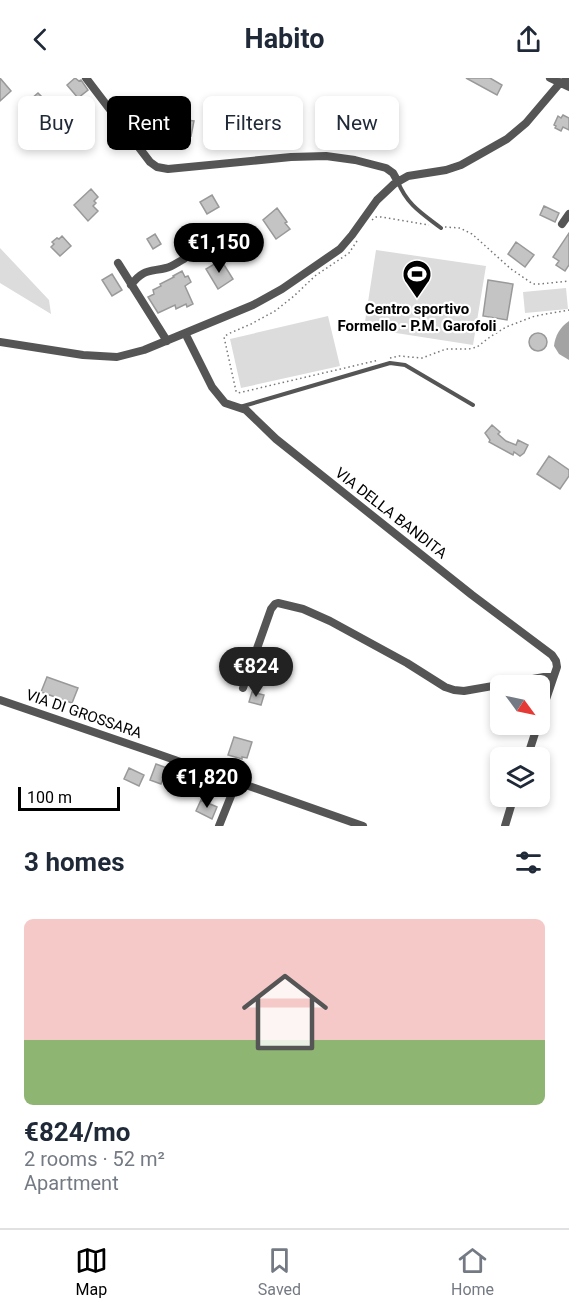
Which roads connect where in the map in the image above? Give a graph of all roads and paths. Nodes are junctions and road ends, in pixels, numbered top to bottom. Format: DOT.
graph roads {
  1 [pos="86,78"];
  2 [pos="550,78"];
  3 [pos="569,80"];
  4 [pos="560,83"];
  5 [pos="569,87"];
  6 [pos="398,182"];
  7 [pos="569,214"];
  8 [pos="372,219"];
  9 [pos="562,224"];
  10 [pos="441,228"];
  11 [pos="361,236"];
  12 [pos="184,259"];
  13 [pos="118,263"];
  14 [pos="569,281"];
  15 [pos="131,285"];
  16 [pos="569,310"];
  17 [pos="185,333"];
  18 [pos="167,341"];
  19 [pos="0,342"];
  20 [pos="473,405"];
  21 [pos="239,407"];
  22 [pos="553,677"];
  23 [pos="550,686"];
  24 [pos="243,688"];
  25 [pos="0,700"];
  26 [pos="237,781"];
  27 [pos="511,807"];
  28 [pos="219,826"];
  29 [pos="363,826"];
  30 [pos="505,826"];
  1 -- 6 [label="street"];
  2 -- 4 [label="street"];
  3 -- 4 [label="street"];
  4 -- 5 [label="street"];
  4 -- 6 [label="street"];
  6 -- 10 [label="lane"];
  6 -- 17 [label="street"];
  7 -- 9 [label="street"];
  8 -- 10 [label="path"];
  10 -- 14 [label="path"];
  11 -- 16 [label="path"];
  12 -- 15 [label="street"];
  13 -- 15 [label="street"];
  15 -- 18 [label="street"];
  17 -- 18 [label="street"];
  17 -- 21 [label="street, VIA DELLA BANDITA"];
  18 -- 19 [label="street"];
  20 -- 21 [label="lane"];
  21 -- 22 [label="street, VIA DELLA BANDITA"];
  22 -- 23 [label="street"];
  22 -- 24 [label="street"];
  25 -- 26 [label="street, VIA DI GROSSARA"];
  26 -- 28 [label="street"];
  26 -- 29 [label="street, VIA DI GROSSARA"];
  27 -- 30 [label="street"];
}
